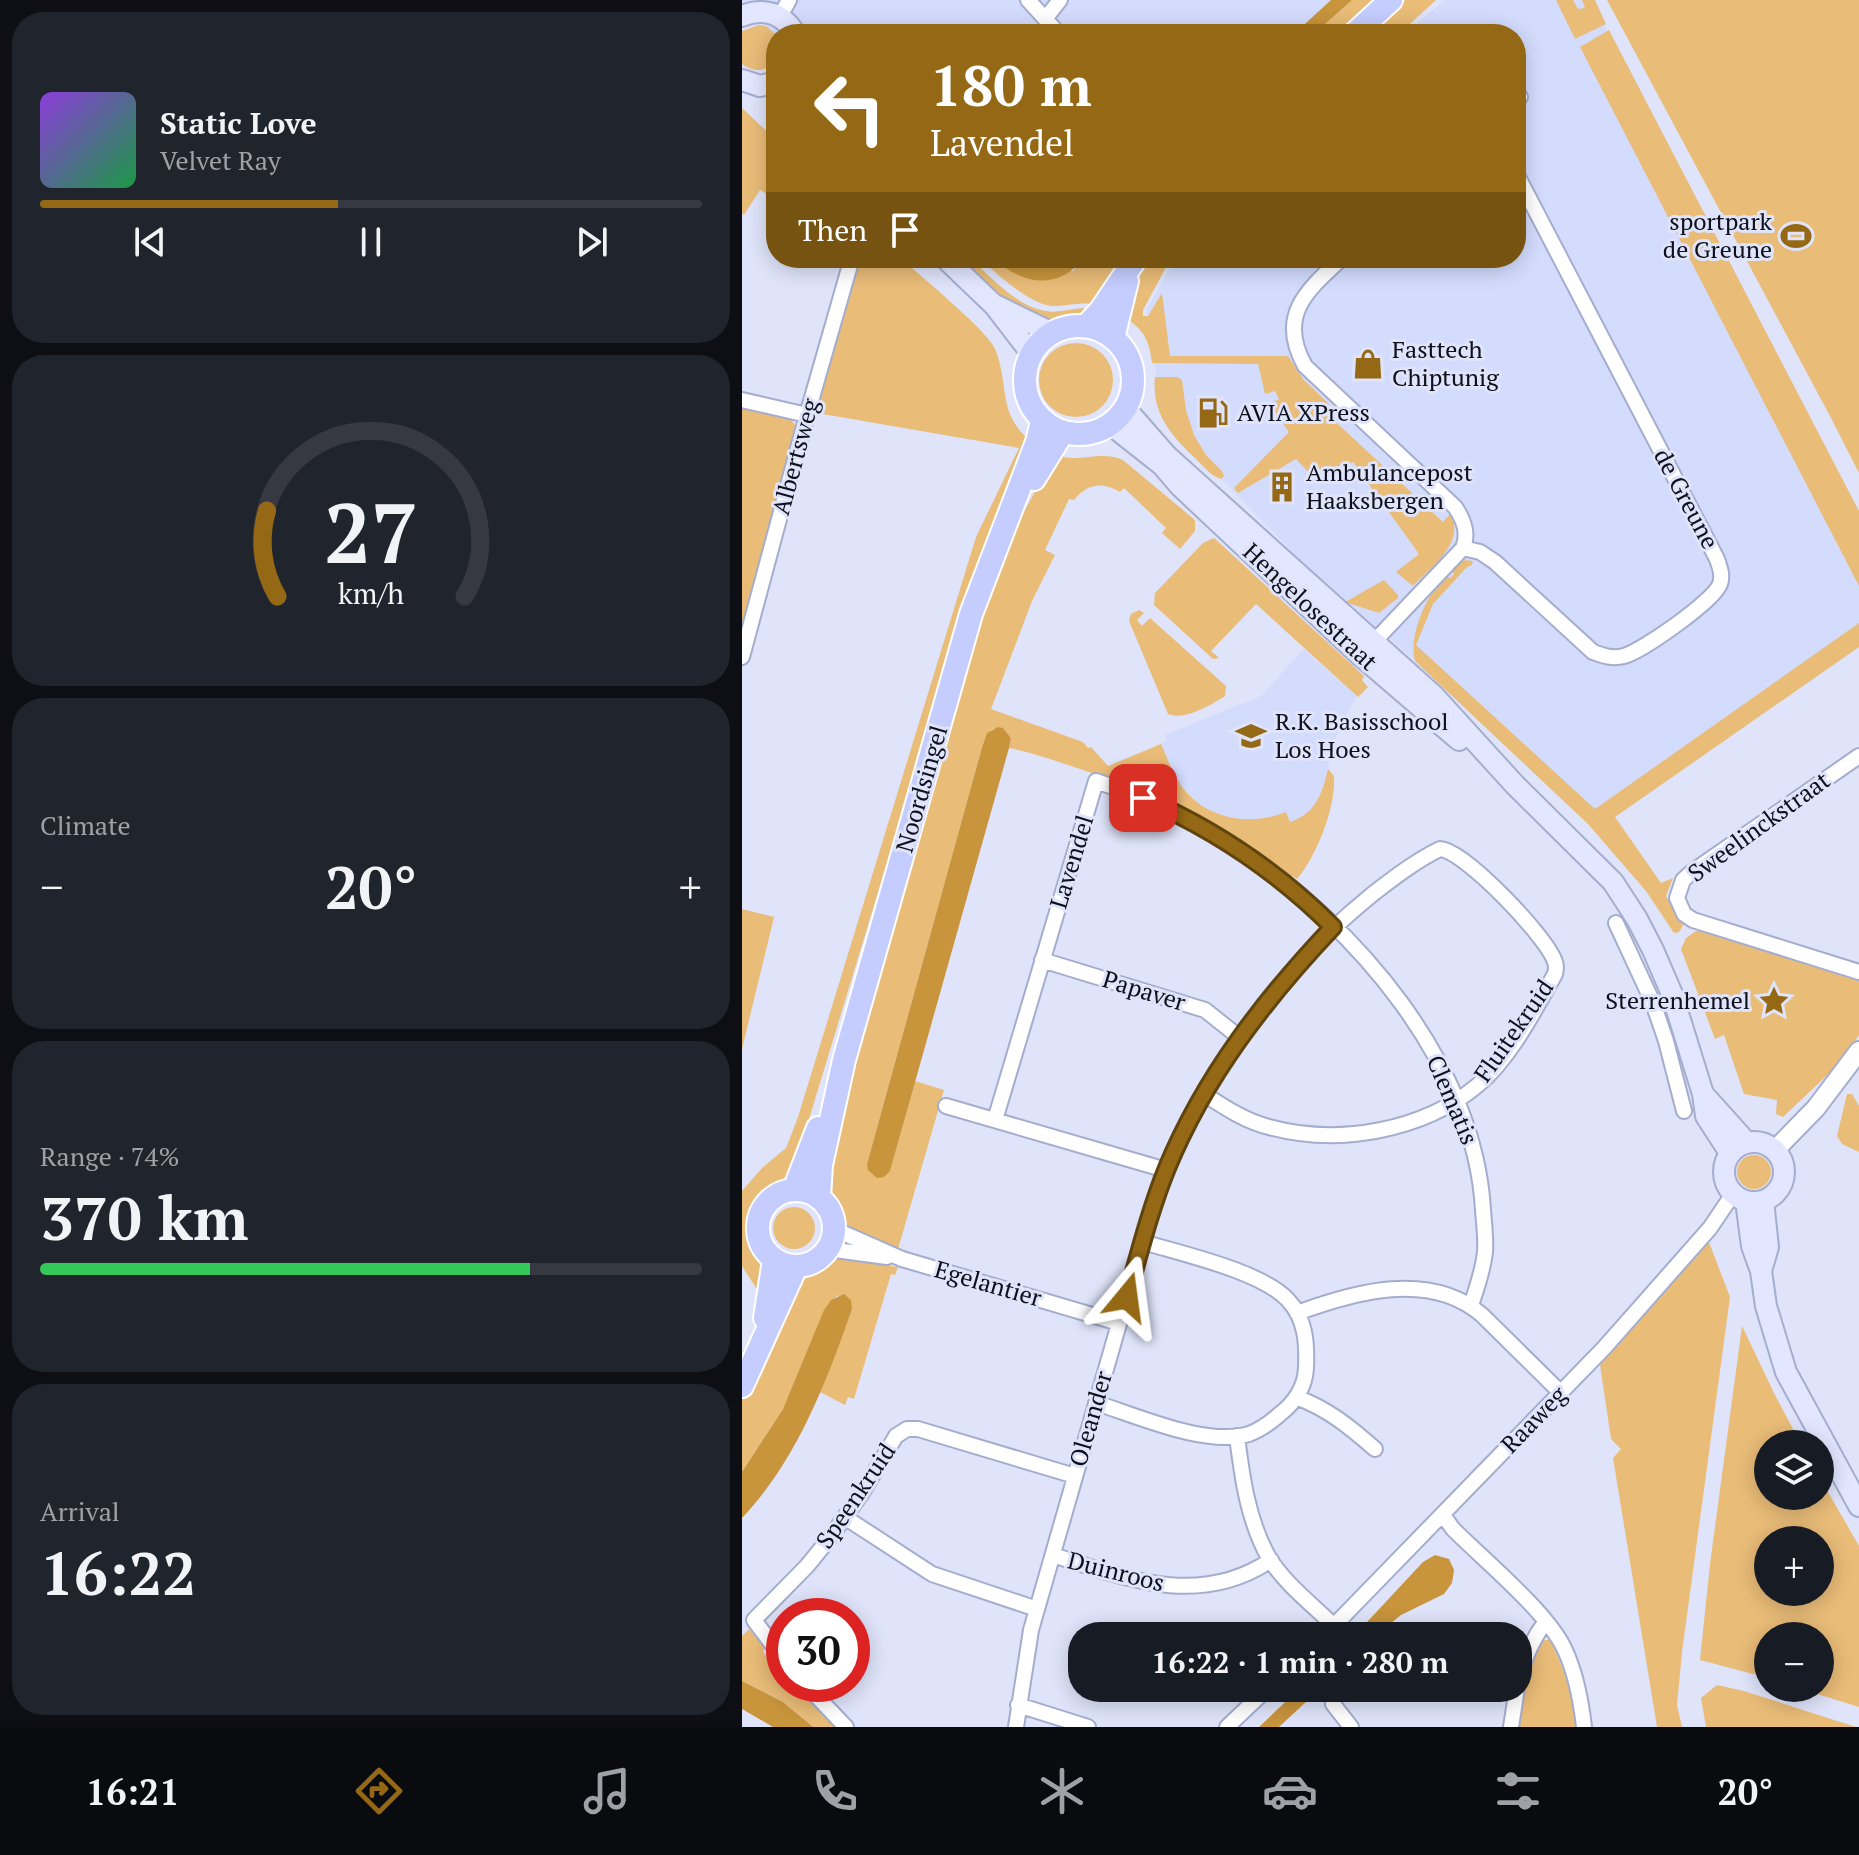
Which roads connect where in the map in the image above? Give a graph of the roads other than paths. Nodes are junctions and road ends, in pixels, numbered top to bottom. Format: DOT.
graph roads {
  1 [pos="1028,0"];
  2 [pos="1060,0"];
  3 [pos="1391,0"];
  4 [pos="784,8"];
  5 [pos="742,16"];
  6 [pos="1045,19"];
  7 [pos="1050,24"];
  8 [pos="1365,24"];
  9 [pos="742,80"];
  10 [pos="766,86"];
  11 [pos="1526,192"];
  12 [pos="849,268"];
  13 [pos="955,268"];
  14 [pos="1129,268"];
  15 [pos="1131,268"];
  16 [pos="1331,268"];
  17 [pos="994,305"];
  18 [pos="1086,326"];
  19 [pos="1052,333"];
  20 [pos="1113,338"];
  21 [pos="1031,353"];
  22 [pos="742,400"];
  23 [pos="807,415"];
  24 [pos="1118,416"];
  25 [pos="1042,421"];
  26 [pos="1063,432"];
  27 [pos="1008,521"];
  28 [pos="1463,548"];
  29 [pos="1368,649"];
  30 [pos="742,657"];
  31 [pos="1859,756"];
  32 [pos="1616,923"];
  33 [pos="1333,927"];
  34 [pos="1653,950"];
  35 [pos="1042,960"];
  36 [pos="1633,961"];
  37 [pos="1859,972"];
  38 [pos="1239,1037"];
  39 [pos="1859,1051"];
  40 [pos="844,1060"];
  41 [pos="1677,1083"];
  42 [pos="1204,1094"];
  43 [pos="1703,1094"];
  44 [pos="1456,1101"];
  45 [pos="946,1106"];
  46 [pos="1684,1111"];
  47 [pos="995,1120"];
  48 [pos="1739,1148"];
  49 [pos="1775,1150"];
  50 [pos="1166,1170"];
  51 [pos="794,1190"];
  52 [pos="819,1198"];
  53 [pos="1747,1199"];
  54 [pos="831,1239"];
  55 [pos="1143,1242"];
  56 [pos="902,1259"];
  57 [pos="774,1260"];
  58 [pos="796,1267"];
  59 [pos="1471,1305"];
  60 [pos="1297,1313"];
  61 [pos="1119,1323"];
  62 [pos="755,1361"];
  63 [pos="742,1386"];
  64 [pos="1560,1392"];
  65 [pos="1296,1397"];
  66 [pos="1096,1403"];
  67 [pos="1237,1436"];
  68 [pos="1375,1449"];
  69 [pos="1075,1476"];
  70 [pos="1859,1506"];
  71 [pos="1443,1515"];
  72 [pos="846,1518"];
  73 [pos="1053,1555"];
  74 [pos="1271,1560"];
  75 [pos="776,1598"];
  76 [pos="766,1608"];
  77 [pos="1037,1609"];
  78 [pos="1546,1621"];
  79 [pos="1322,1622"];
  80 [pos="1338,1622"];
  81 [pos="766,1636"];
  82 [pos="1532,1641"];
  83 [pos="822,1702"];
  84 [pos="1253,1702"];
  85 [pos="1515,1702"];
  86 [pos="1333,1704"];
  87 [pos="1018,1705"];
  88 [pos="846,1727"];
  89 [pos="1016,1727"];
  90 [pos="1088,1727"];
  91 [pos="1227,1727"];
  92 [pos="1351,1727"];
  93 [pos="1511,1727"];
  94 [pos="1584,1727"];
  1 -- 6 [label="street"];
  2 -- 6 [label="street"];
  3 -- 8 [label="main road"];
  4 -- 5 [label="main road"];
  6 -- 7 [label="street"];
  9 -- 10 [label="main road"];
  11 -- 28 [label="street, de Greune"];
  12 -- 23 [label="street, Albertsweg"];
  13 -- 17 [label="main road"];
  14 -- 18 [label="main road"];
  15 -- 20 [label="main road"];
  16 -- 28 [label="street"];
  17 -- 19 [label="main road"];
  17 -- 21 [label="main road"];
  18 -- 19 [label="main road"];
  18 -- 20 [label="main road"];
  19 -- 21 [label="main road"];
  20 -- 24 [label="main road"];
  21 -- 25 [label="main road"];
  22 -- 23 [label="street"];
  23 -- 30 [label="street, Albertsweg"];
  24 -- 26 [label="main road"];
  24 -- 29 [label="main road, Hengelosestraat"];
  25 -- 26 [label="main road"];
  25 -- 27 [label="main road, Noordsingel"];
  26 -- 27 [label="main road, Noordsingel"];
  27 -- 40 [label="main road, Noordsingel"];
  28 -- 29 [label="street"];
  29 -- 34 [label="main road, Hengelosestraat"];
  31 -- 37 [label="street, Sweelinckstraat"];
  32 -- 36 [label="street"];
  33 -- 35 [label="street, Lavendel"];
  33 -- 38 [label="street, Oleander"];
  33 -- 44 [label="street, Clematis"];
  33 -- 44 [label="street, Fluitekruid"];
  34 -- 36 [label="street"];
  34 -- 43 [label="main road, Hengelosestraat"];
  35 -- 38 [label="street, Papaver"];
  35 -- 47 [label="street, Lavendel"];
  36 -- 41 [label="street"];
  38 -- 42 [label="street, Oleander"];
  39 -- 49 [label="street"];
  40 -- 51 [label="main road, Noordsingel"];
  40 -- 52 [label="main road, Noordsingel"];
  41 -- 43 [label="street"];
  41 -- 46 [label="street"];
  42 -- 44 [label="street"];
  42 -- 50 [label="street, Oleander"];
  43 -- 48 [label="main road, Hengelosestraat"];
  44 -- 59 [label="street, Clematis"];
  45 -- 47 [label="street"];
  47 -- 50 [label="street"];
  48 -- 49 [label="main road"];
  48 -- 53 [label="main road"];
  49 -- 53 [label="main road"];
  50 -- 55 [label="street, Oleander"];
  51 -- 52 [label="main road"];
  51 -- 57 [label="main road"];
  52 -- 54 [label="main road"];
  53 -- 64 [label="street, Raaweg"];
  53 -- 70 [label="main road"];
  54 -- 56 [label="street, Egelantier"];
  54 -- 56 [label="street, Egelantier"];
  54 -- 58 [label="main road"];
  55 -- 60 [label="street"];
  55 -- 61 [label="street, Oleander"];
  56 -- 61 [label="street, Egelantier"];
  57 -- 58 [label="main road"];
  57 -- 62 [label="main road"];
  58 -- 62 [label="main road"];
  59 -- 60 [label="street"];
  59 -- 64 [label="street"];
  60 -- 65 [label="street"];
  61 -- 66 [label="street, Oleander"];
  62 -- 63 [label="main road"];
  64 -- 71 [label="street, Raaweg"];
  65 -- 67 [label="street"];
  65 -- 68 [label="street"];
  66 -- 67 [label="street"];
  66 -- 69 [label="street, Oleander"];
  67 -- 74 [label="street"];
  69 -- 72 [label="street, Speenkruid"];
  69 -- 73 [label="street, Oleander"];
  71 -- 78 [label="street"];
  71 -- 80 [label="street, Raaweg"];
  72 -- 75 [label="street, Speenkruid"];
  72 -- 77 [label="street"];
  73 -- 74 [label="street, Duinroos"];
  73 -- 77 [label="street, Oleander"];
  74 -- 79 [label="street"];
  76 -- 81 [label="street, Speenkruid"];
  77 -- 87 [label="street, Oleander"];
  78 -- 82 [label="street"];
  78 -- 94 [label="street"];
  83 -- 88 [label="street"];
  84 -- 91 [label="street"];
  85 -- 93 [label="street"];
  86 -- 92 [label="street"];
  87 -- 89 [label="street, Oleander"];
  87 -- 90 [label="street"];
}
